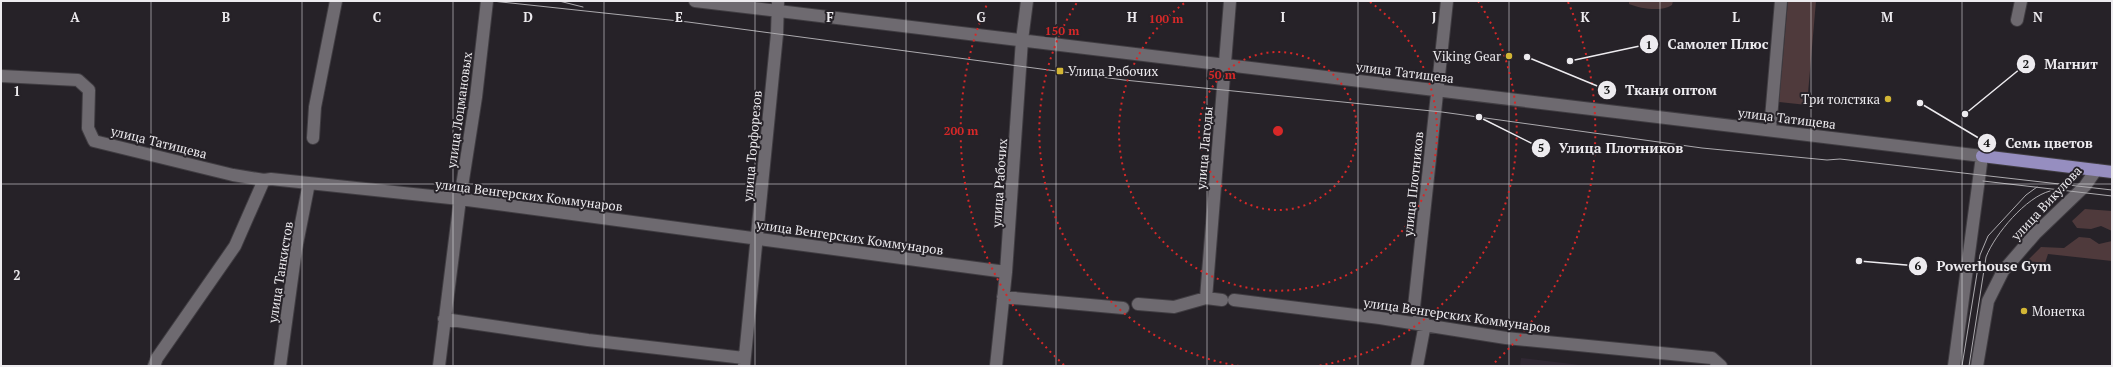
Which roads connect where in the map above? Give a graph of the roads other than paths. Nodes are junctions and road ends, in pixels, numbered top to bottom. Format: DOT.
graph roads {
  1 [pos="336,1"];
  2 [pos="487,1"];
  3 [pos="696,1"];
  4 [pos="1027,1"];
  5 [pos="1230,1"];
  6 [pos="1447,1"];
  7 [pos="1781,1"];
  8 [pos="2021,1"];
  9 [pos="777,6"];
  10 [pos="2018,20"];
  11 [pos="1022,40"];
  12 [pos="1224,65"];
  13 [pos="1,76"];
  14 [pos="1437,90"];
  15 [pos="1770,130"];
  16 [pos="313,138"];
  17 [pos="1982,156"];
  18 [pos="2096,170"];
  19 [pos="2112,172"];
  20 [pos="264,180"];
  21 [pos="308,183"];
  22 [pos="460,199"];
  23 [pos="757,239"];
  24 [pos="1006,272"];
  25 [pos="1003,297"];
  26 [pos="1206,298"];
  27 [pos="1138,304"];
  28 [pos="1123,308"];
  29 [pos="444,319"];
  30 [pos="1425,324"];
  31 [pos="744,362"];
  32 [pos="154,366"];
  33 [pos="280,366"];
  34 [pos="439,366"];
  35 [pos="996,366"];
  36 [pos="1417,366"];
  37 [pos="1721,366"];
  38 [pos="1954,366"];
  39 [pos="1977,366"];
  1 -- 16 [label="street"];
  2 -- 22 [label="street, улица Лоцмановых"];
  3 -- 9 [label="street, улица Татищева"];
  4 -- 11 [label="street, улица Рабочих"];
  5 -- 12 [label="street, улица Лагоды"];
  6 -- 14 [label="street, улица Плотников"];
  7 -- 15 [label="street"];
  8 -- 10 [label="street"];
  9 -- 11 [label="street, улица Татищева"];
  9 -- 23 [label="street, улица Торфорезов"];
  11 -- 12 [label="street, улица Татищева"];
  11 -- 24 [label="street, улица Рабочих"];
  12 -- 14 [label="street, улица Татищева"];
  12 -- 26 [label="street, улица Лагоды"];
  13 -- 20 [label="street, улица Татищева"];
  14 -- 15 [label="street, улица Татищева"];
  14 -- 30 [label="street, улица Плотников"];
  15 -- 17 [label="street, улица Татищева"];
  17 -- 18 [label="main road, улица Татищева"];
  17 -- 38 [label="street"];
  18 -- 19 [label="main road, улица Татищева"];
  18 -- 39 [label="street, улица Викулова"];
  20 -- 21 [label="street, улица Венгерских Коммунаров"];
  20 -- 32 [label="street"];
  21 -- 22 [label="street, улица Венгерских Коммунаров"];
  21 -- 33 [label="street, улица Танкистов"];
  22 -- 23 [label="street, улица Венгерских Коммунаров"];
  22 -- 29 [label="street, улица Лоцмановых"];
  23 -- 24 [label="street, улица Венгерских Коммунаров"];
  23 -- 31 [label="street, улица Торфорезов"];
  24 -- 25 [label="street, улица Рабочих"];
  25 -- 28 [label="street"];
  25 -- 35 [label="street, улица Рабочих"];
  26 -- 27 [label="street, улица Венгерских Коммунаров"];
  26 -- 30 [label="street, улица Венгерских Коммунаров"];
  29 -- 31 [label="street"];
  29 -- 34 [label="street, улица Лоцмановых"];
  30 -- 36 [label="street"];
  30 -- 37 [label="street, улица Венгерских Коммунаров"];
}
